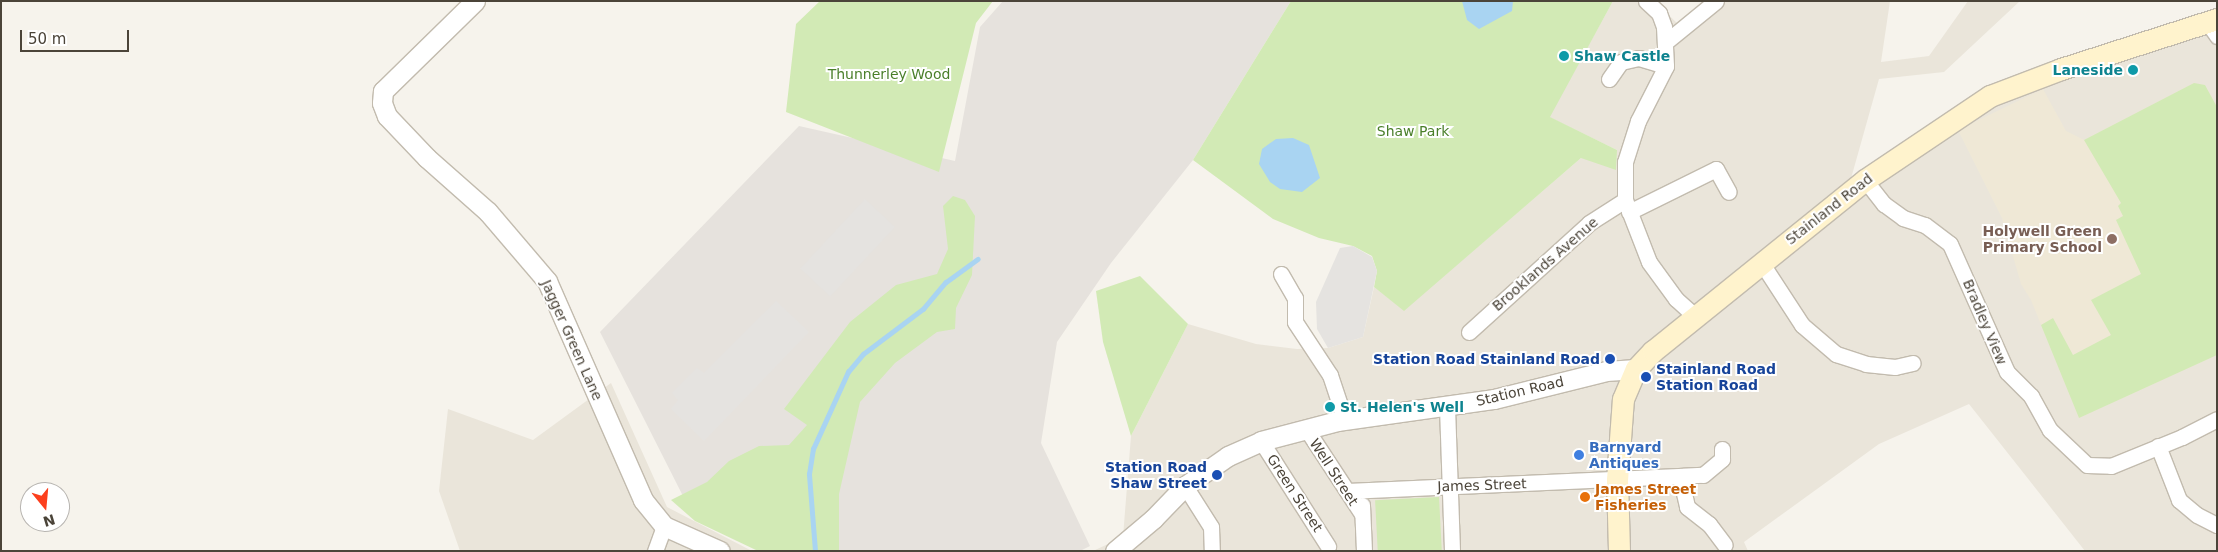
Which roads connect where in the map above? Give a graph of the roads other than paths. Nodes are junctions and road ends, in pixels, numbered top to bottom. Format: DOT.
graph roads {
  1 [pos="475,1"];
  2 [pos="1646,1"];
  3 [pos="1716,1"];
  4 [pos="2214,26"];
  5 [pos="1667,41"];
  6 [pos="1666,66"];
  7 [pos="1609,79"];
  8 [pos="1865,180"];
  9 [pos="1729,192"];
  10 [pos="1627,206"];
  11 [pos="1761,262"];
  12 [pos="1281,274"];
  13 [pos="1696,317"];
  14 [pos="1469,332"];
  15 [pos="1912,363"];
  16 [pos="1636,369"];
  17 [pos="1447,407"];
  18 [pos="2217,419"];
  19 [pos="1345,420"];
  20 [pos="1307,430"];
  21 [pos="1261,441"];
  22 [pos="2158,446"];
  23 [pos="1722,449"];
  24 [pos="1680,476"];
  25 [pos="1617,480"];
  26 [pos="1185,486"];
  27 [pos="1450,486"];
  28 [pos="1354,490"];
  29 [pos="2217,525"];
  30 [pos="664,526"];
  31 [pos="1725,545"];
  32 [pos="1328,546"];
  33 [pos="655,551"];
  34 [pos="720,551"];
  35 [pos="1115,551"];
  36 [pos="1212,551"];
  37 [pos="1364,551"];
  38 [pos="1452,551"];
  39 [pos="1619,551"];
  1 -- 30 [label="street, Jagger Green Lane"];
  2 -- 5 [label="street"];
  3 -- 5 [label="street"];
  4 -- 8 [label="main road, Stainland Road"];
  5 -- 6 [label="street"];
  6 -- 7 [label="street"];
  6 -- 10 [label="street"];
  8 -- 11 [label="main road, Stainland Road"];
  8 -- 22 [label="street, Bradley View"];
  9 -- 10 [label="street, Brooklands Avenue"];
  10 -- 13 [label="street"];
  10 -- 14 [label="street, Brooklands Avenue"];
  11 -- 13 [label="main road, Stainland Road"];
  11 -- 15 [label="street"];
  12 -- 19 [label="street"];
  13 -- 16 [label="main road, Stainland Road"];
  16 -- 17 [label="street, Station Road"];
  16 -- 25 [label="main road, Stainland Road"];
  17 -- 19 [label="street, Station Road"];
  17 -- 27 [label="street"];
  18 -- 22 [label="street, Bradley View"];
  19 -- 20 [label="street, Station Road"];
  20 -- 21 [label="street, Station Road"];
  20 -- 28 [label="street, Well Street"];
  21 -- 26 [label="street, Station Road"];
  21 -- 32 [label="street, Green Street"];
  22 -- 29 [label="street"];
  23 -- 24 [label="street, James Street"];
  24 -- 25 [label="street, James Street"];
  24 -- 31 [label="street"];
  25 -- 27 [label="street, James Street"];
  25 -- 39 [label="main road, Stainland Road"];
  26 -- 35 [label="street, Station Road"];
  26 -- 36 [label="street"];
  27 -- 28 [label="street, James Street"];
  27 -- 38 [label="street"];
  28 -- 37 [label="street, Well Street"];
  30 -- 33 [label="street"];
  30 -- 34 [label="street, Jagger Green Lane"];
}
